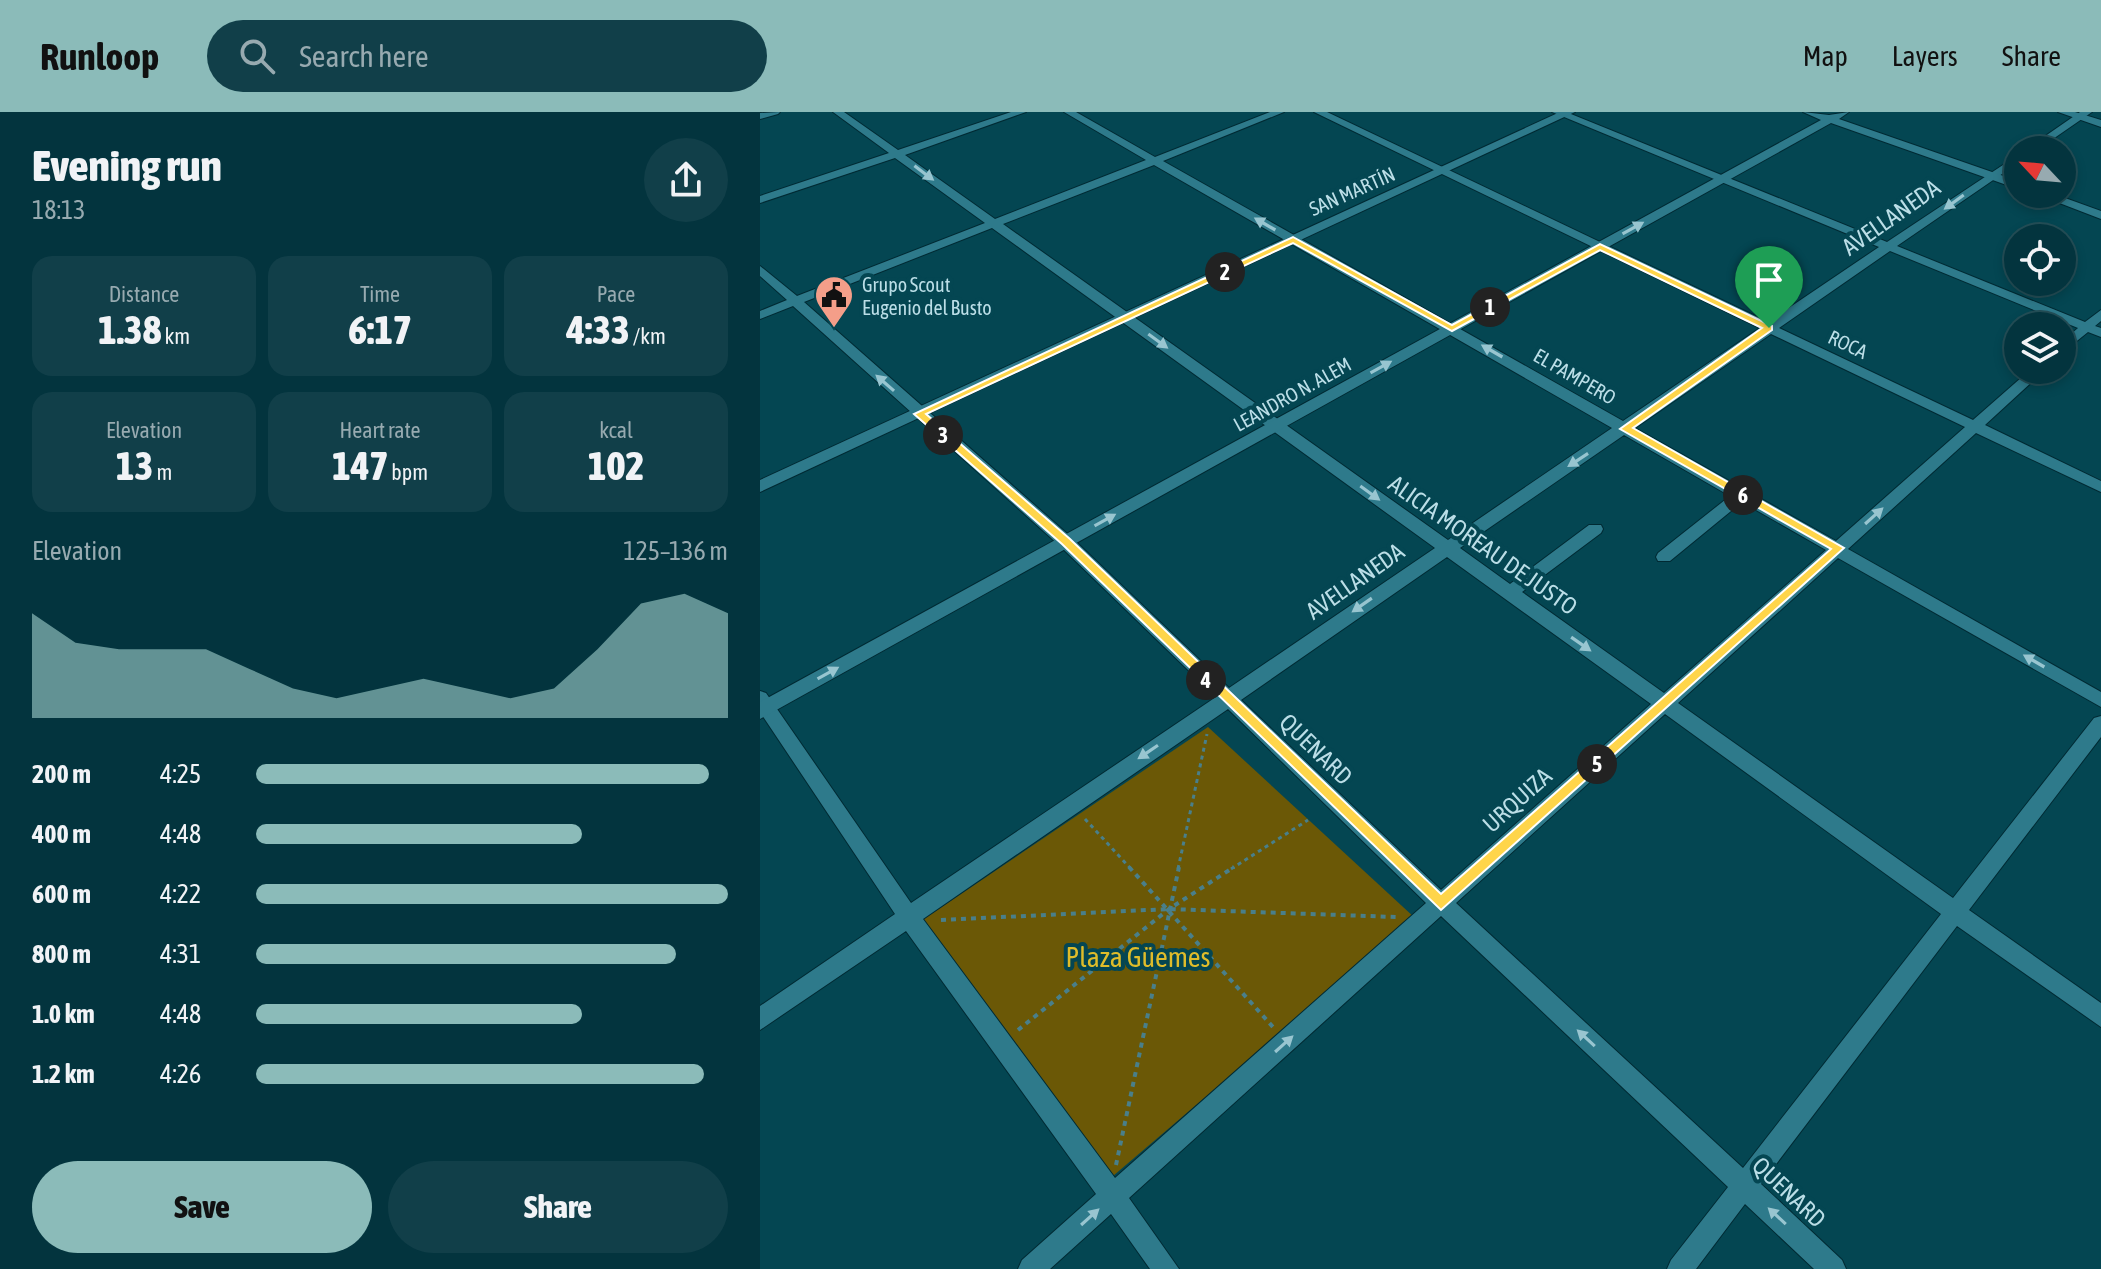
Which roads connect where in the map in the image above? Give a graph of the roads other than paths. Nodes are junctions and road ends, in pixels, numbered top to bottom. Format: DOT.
graph roads {
  1 [pos="774,112"];
  2 [pos="838,112"];
  3 [pos="1021,112"];
  4 [pos="1069,112"];
  5 [pos="1279,112"];
  6 [pos="1319,112"];
  7 [pos="1809,112"];
  8 [pos="2064,112"];
  9 [pos="1563,113"];
  10 [pos="2084,115"];
  11 [pos="760,116"];
  12 [pos="1836,116"];
  13 [pos="2101,124"];
  14 [pos="2052,136"];
  15 [pos="899,154"];
  16 [pos="1154,160"];
  17 [pos="2004,167"];
  18 [pos="1442,172"];
  19 [pos="1991,176"];
  20 [pos="1722,179"];
  21 [pos="2004,180"];
  22 [pos="760,200"];
  23 [pos="2076,206"];
  24 [pos="2101,215"];
  25 [pos="992,224"];
  26 [pos="1293,240"];
  27 [pos="1600,246"];
  28 [pos="1890,248"];
  29 [pos="760,270"];
  30 [pos="792,302"];
  31 [pos="2101,314"];
  32 [pos="760,315"];
  33 [pos="1125,317"];
  34 [pos="2086,327"];
  35 [pos="1452,328"];
  36 [pos="1769,328"];
  37 [pos="2101,333"];
  38 [pos="2076,336"];
  39 [pos="2023,384"];
  40 [pos="919,414"];
  41 [pos="1276,426"];
  42 [pos="1976,427"];
  43 [pos="1626,429"];
  44 [pos="760,487"];
  45 [pos="2101,487"];
  46 [pos="1742,494"];
  47 [pos="1595,529"];
  48 [pos="1066,542"];
  49 [pos="1445,547"];
  50 [pos="1839,548"];
  51 [pos="1664,557"];
  52 [pos="1510,593"];
  53 [pos="1226,699"];
  54 [pos="2101,700"];
  55 [pos="1665,703"];
  56 [pos="762,705"];
  57 [pos="2101,723"];
  58 [pos="1441,903"];
  59 [pos="1955,913"];
  60 [pos="908,916"];
  61 [pos="2101,1016"];
  62 [pos="760,1019"];
  63 [pos="1113,1186"];
  64 [pos="1745,1186"];
  65 [pos="1031,1269"];
  66 [pos="1166,1269"];
  67 [pos="1680,1269"];
  68 [pos="1833,1269"];
  1 -- 11 [label="main road"];
  2 -- 15 [label="street, ALICIA MOREAU DE JUSTO"];
  3 -- 15 [label="street"];
  4 -- 16 [label="street, EL PAMPERO"];
  5 -- 16 [label="street"];
  6 -- 18 [label="street, ROCA"];
  7 -- 12 [label="main road"];
  8 -- 10 [label="main road"];
  9 -- 18 [label="main road, SAN MARTÍN"];
  9 -- 20 [label="street"];
  10 -- 13 [label="main road"];
  10 -- 14 [label="street"];
  12 -- 19 [label="main road"];
  12 -- 20 [label="main road, LEANDRO N. ALEM"];
  15 -- 22 [label="street"];
  15 -- 25 [label="street, ALICIA MOREAU DE JUSTO, one-way"];
  16 -- 25 [label="street"];
  26 -- 16 [label="street, EL PAMPERO, one-way"];
  17 -- 19 [label="street, AVELLANEDA"];
  18 -- 26 [label="main road, SAN MARTÍN"];
  18 -- 27 [label="street, ROCA"];
  19 -- 21 [label="main road"];
  19 -- 28 [label="street, AVELLANEDA, one-way"];
  27 -- 20 [label="main road, LEANDRO N. ALEM, one-way"];
  20 -- 28 [label="street"];
  23 -- 24 [label="main road"];
  25 -- 30 [label="street"];
  25 -- 33 [label="street, ALICIA MOREAU DE JUSTO"];
  26 -- 33 [label="main road, SAN MARTÍN"];
  26 -- 35 [label="street, EL PAMPERO"];
  27 -- 35 [label="main road, LEANDRO N. ALEM"];
  27 -- 36 [label="street, ROCA"];
  28 -- 34 [label="street"];
  28 -- 36 [label="street, AVELLANEDA"];
  29 -- 30 [label="street, QUENARD"];
  30 -- 32 [label="street"];
  40 -- 30 [label="street, QUENARD, one-way"];
  31 -- 34 [label="street"];
  33 -- 40 [label="main road, SAN MARTÍN"];
  33 -- 41 [label="street, ALICIA MOREAU DE JUSTO, one-way"];
  34 -- 37 [label="street"];
  34 -- 38 [label="street"];
  41 -- 35 [label="main road, LEANDRO N. ALEM, one-way"];
  43 -- 35 [label="street, EL PAMPERO, one-way"];
  36 -- 42 [label="street, ROCA"];
  36 -- 43 [label="street, AVELLANEDA"];
  39 -- 42 [label="street, URQUIZA"];
  40 -- 44 [label="main road, SAN MARTÍN"];
  40 -- 48 [label="street, QUENARD"];
  48 -- 41 [label="main road, LEANDRO N. ALEM, one-way"];
  41 -- 49 [label="street, ALICIA MOREAU DE JUSTO, one-way"];
  42 -- 45 [label="street, ROCA"];
  50 -- 42 [label="street, URQUIZA, one-way"];
  43 -- 46 [label="street, EL PAMPERO"];
  43 -- 49 [label="street, AVELLANEDA, one-way"];
  46 -- 50 [label="street, EL PAMPERO"];
  46 -- 51 [label="street"];
  47 -- 52 [label="street"];
  48 -- 53 [label="street, QUENARD"];
  56 -- 48 [label="main road, LEANDRO N. ALEM, one-way"];
  49 -- 52 [label="street, ALICIA MOREAU DE JUSTO"];
  49 -- 53 [label="street, AVELLANEDA, one-way"];
  54 -- 50 [label="street, EL PAMPERO, one-way"];
  50 -- 55 [label="street, URQUIZA"];
  52 -- 55 [label="street, ALICIA MOREAU DE JUSTO, one-way"];
  53 -- 58 [label="street, QUENARD"];
  53 -- 60 [label="street, AVELLANEDA, one-way"];
  55 -- 58 [label="street, URQUIZA"];
  55 -- 59 [label="street, ALICIA MOREAU DE JUSTO"];
  56 -- 60 [label="street"];
  57 -- 59 [label="street"];
  63 -- 58 [label="street, URQUIZA, one-way"];
  64 -- 58 [label="street, QUENARD, one-way"];
  59 -- 61 [label="street, ALICIA MOREAU DE JUSTO"];
  59 -- 64 [label="street"];
  60 -- 62 [label="street, AVELLANEDA"];
  60 -- 63 [label="street"];
  65 -- 63 [label="street, URQUIZA, one-way"];
  63 -- 66 [label="street"];
  64 -- 67 [label="street"];
  68 -- 64 [label="street, QUENARD, one-way"];
}
